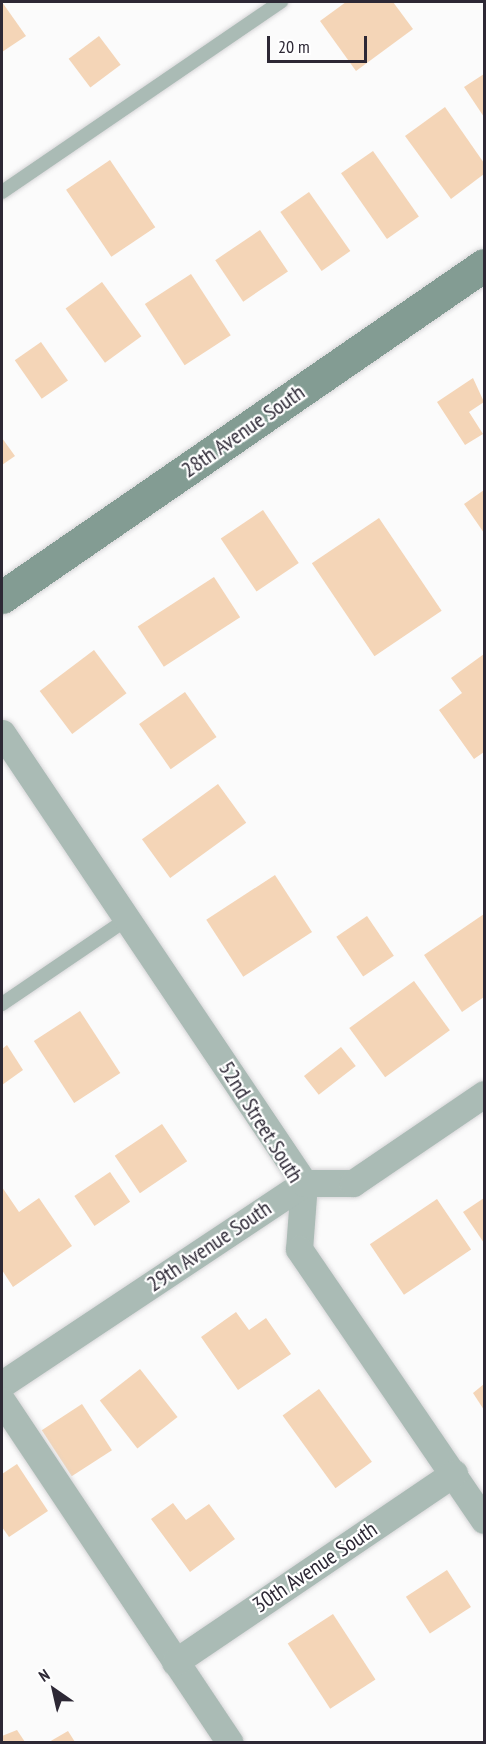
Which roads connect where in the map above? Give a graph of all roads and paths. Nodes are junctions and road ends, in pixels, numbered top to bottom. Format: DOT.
graph roads {
  1 [pos="281,2"];
  2 [pos="2,192"];
  3 [pos="484,265"];
  4 [pos="2,597"];
  5 [pos="2,733"];
  6 [pos="127,919"];
  7 [pos="2,1004"];
  8 [pos="484,1094"];
  9 [pos="303,1183"];
  10 [pos="2,1384"];
  11 [pos="2,1401"];
  12 [pos="454,1473"];
  13 [pos="484,1520"];
  14 [pos="175,1662"];
  15 [pos="229,1743"];
  1 -- 2 [label="lane"];
  3 -- 4 [label="street, 28th Avenue South"];
  5 -- 6 [label="street, 52nd Street South"];
  6 -- 7 [label="lane"];
  6 -- 9 [label="street, 52nd Street South"];
  8 -- 9 [label="street"];
  9 -- 10 [label="street, 29th Avenue South"];
  9 -- 12 [label="street, 52nd Street South"];
  11 -- 14 [label="street"];
  12 -- 13 [label="street, 52nd Street South"];
  12 -- 14 [label="street, 30th Avenue South"];
  14 -- 15 [label="street"];
}
